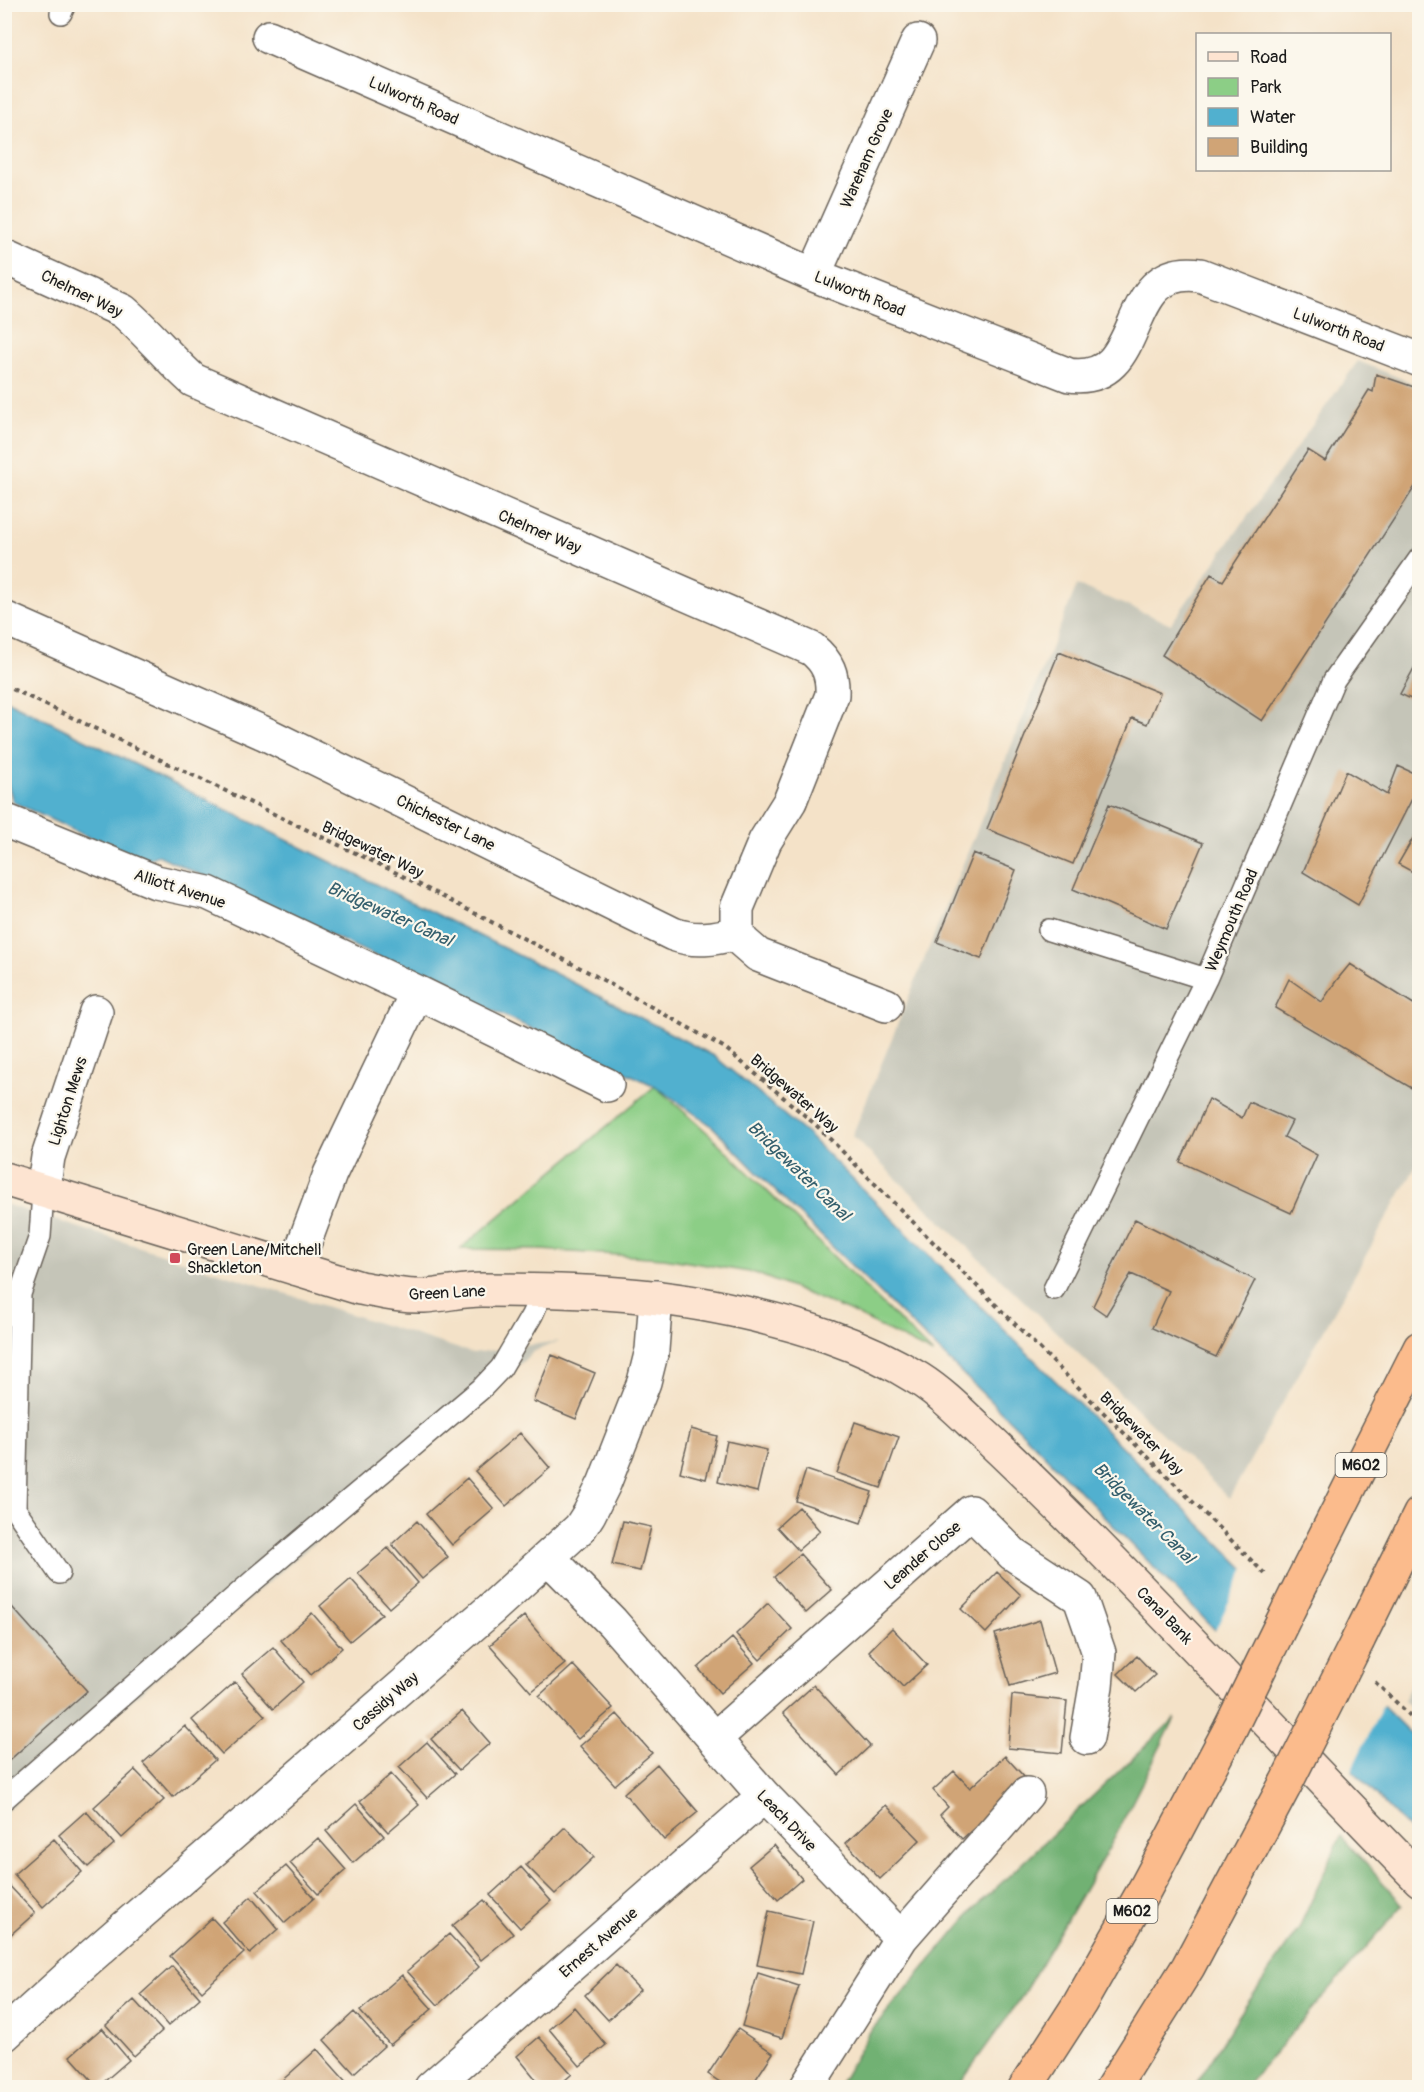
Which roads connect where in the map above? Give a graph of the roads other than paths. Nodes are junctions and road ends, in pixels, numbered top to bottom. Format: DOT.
graph roads {
  1 [pos="269,37"];
  2 [pos="918,41"];
  3 [pos="4,257"];
  4 [pos="814,275"];
  5 [pos="1419,360"];
  6 [pos="1418,562"];
  7 [pos="4,618"];
  8 [pos="4,820"];
  9 [pos="1049,930"];
  10 [pos="736,933"];
  11 [pos="1206,979"];
  12 [pos="417,993"];
  13 [pos="886,1005"];
  14 [pos="96,1012"];
  15 [pos="607,1085"];
  16 [pos="4,1179"];
  17 [pos="43,1192"];
  18 [pos="296,1268"];
  19 [pos="1054,1289"];
  20 [pos="543,1290"];
  21 [pos="656,1298"];
  22 [pos="1419,1348"];
  23 [pos="896,1366"];
  24 [pos="1419,1514"];
  25 [pos="548,1557"];
  26 [pos="59,1573"];
  27 [pos="1087,1738"];
  28 [pos="714,1739"];
  29 [pos="1027,1794"];
  30 [pos="764,1796"];
  31 [pos="4,1799"];
  32 [pos="1419,1880"];
  33 [pos="901,1938"];
  34 [pos="4,2035"];
  35 [pos="431,2088"];
  36 [pos="806,2088"];
  37 [pos="1025,2088"];
  38 [pos="1112,2088"];
  1 -- 4 [label="street, Lulworth Road"];
  2 -- 4 [label="street, Wareham Grove"];
  3 -- 10 [label="street, Chelmer Way"];
  4 -- 5 [label="street, Lulworth Road"];
  6 -- 11 [label="lane, Weymouth Road"];
  7 -- 10 [label="street, Chichester Lane"];
  8 -- 12 [label="street, Alliott Avenue"];
  9 -- 11 [label="lane"];
  10 -- 13 [label="street"];
  11 -- 19 [label="lane, Weymouth Road"];
  12 -- 15 [label="street, Alliott Avenue"];
  12 -- 18 [label="street"];
  14 -- 17 [label="street, Lighton Mews"];
  16 -- 17 [label="main road, Green Lane"];
  17 -- 18 [label="main road, Green Lane"];
  17 -- 26 [label="lane"];
  18 -- 20 [label="main road, Green Lane"];
  20 -- 21 [label="main road, Green Lane"];
  20 -- 31 [label="lane"];
  21 -- 23 [label="main road, Green Lane"];
  21 -- 25 [label="street, Cassidy Way"];
  22 -- 37 [label="highway, M602, bridge"];
  23 -- 32 [label="main road, Canal Bank"];
  24 -- 38 [label="highway, bridge"];
  25 -- 28 [label="street, Leach Drive"];
  25 -- 34 [label="street, Cassidy Way"];
  27 -- 28 [label="street, Leander Close"];
  28 -- 30 [label="street, Leach Drive"];
  29 -- 33 [label="street"];
  30 -- 33 [label="street, Leach Drive"];
  30 -- 35 [label="street, Ernest Avenue"];
  33 -- 36 [label="street"];
}
